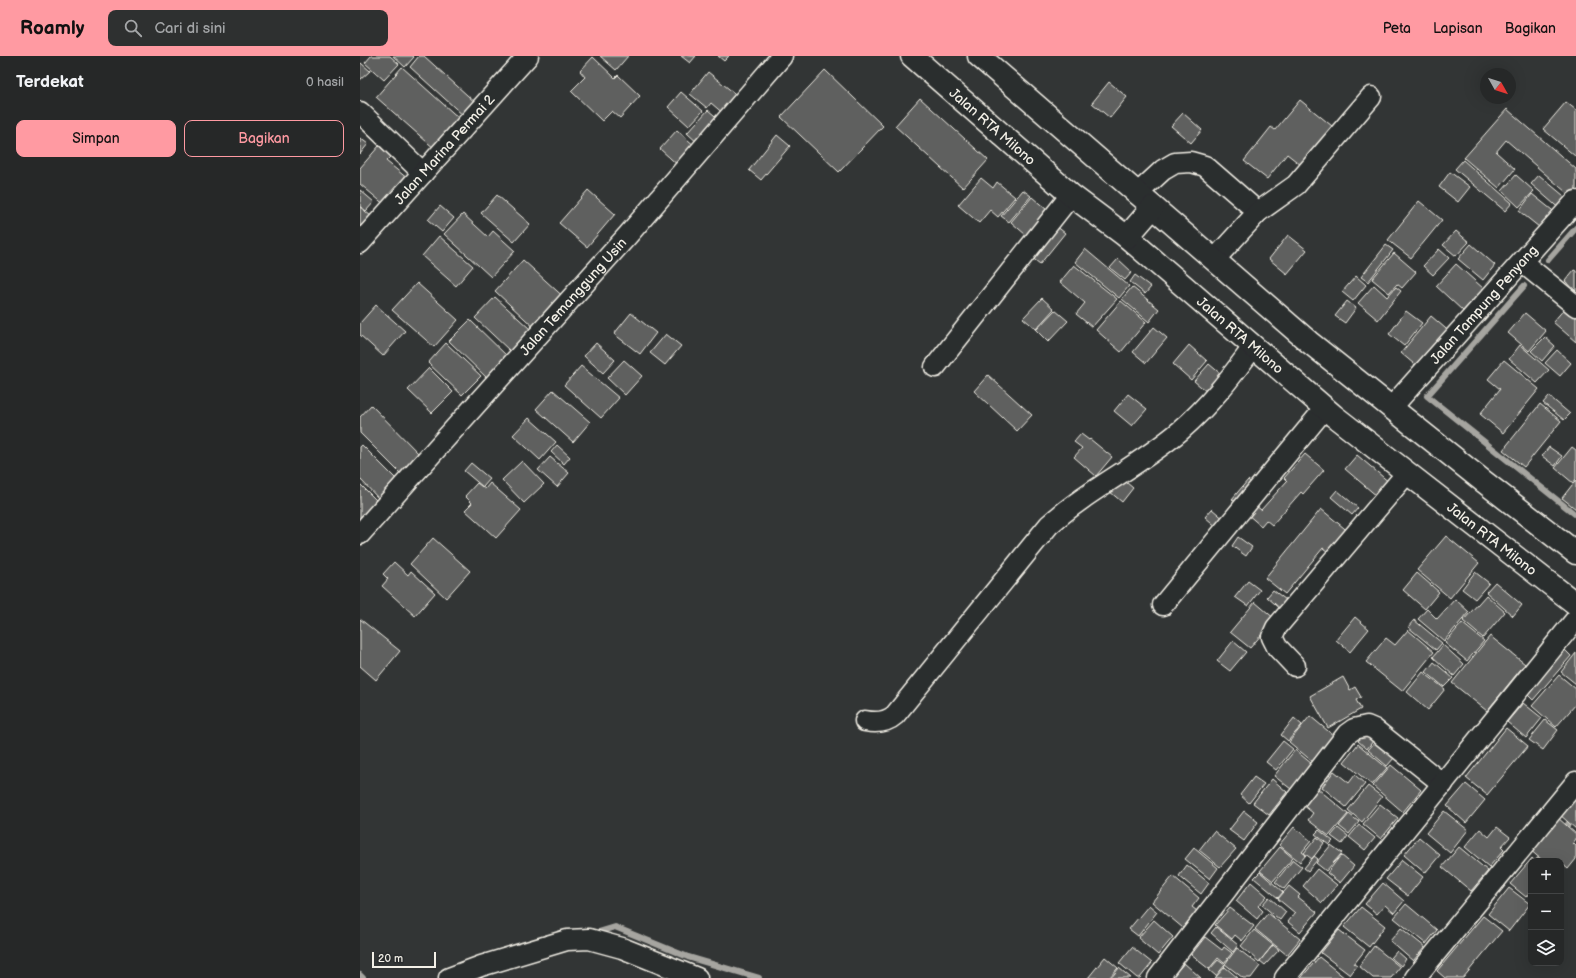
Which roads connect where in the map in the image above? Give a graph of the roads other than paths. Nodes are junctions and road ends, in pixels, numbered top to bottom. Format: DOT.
graph roads {
  1 [pos="528,56"];
  2 [pos="782,56"];
  3 [pos="912,56"];
  4 [pos="979,56"];
  5 [pos="1371,97"];
  6 [pos="360,112"];
  7 [pos="423,173"];
  8 [pos="1071,195"];
  9 [pos="1145,200"];
  10 [pos="1576,201"];
  11 [pos="1258,212"];
  12 [pos="1127,237"];
  13 [pos="360,243"];
  14 [pos="1214,260"];
  15 [pos="1522,262"];
  16 [pos="1576,306"];
  17 [pos="1254,346"];
  18 [pos="935,367"];
  19 [pos="1325,408"];
  20 [pos="1391,408"];
  21 [pos="1406,473"];
  22 [pos="360,534"];
  23 [pos="1576,553"];
  24 [pos="1576,604"];
  25 [pos="1162,605"];
  26 [pos="1576,619"];
  27 [pos="1295,666"];
  28 [pos="864,721"];
  29 [pos="1576,782"];
  30 [pos="1442,784"];
  31 [pos="449,978"];
  32 [pos="697,978"];
  33 [pos="1158,978"];
  34 [pos="1285,978"];
  35 [pos="1415,978"];
  1 -- 7 [label="street, Jalan Marina Permai 2"];
  2 -- 22 [label="street, Jalan Temanggung Usin"];
  3 -- 8 [label="highway, Jalan RTA Milono"];
  4 -- 9 [label="highway"];
  5 -- 11 [label="street"];
  6 -- 7 [label="street"];
  7 -- 13 [label="street, Jalan Marina Permai 2"];
  8 -- 12 [label="highway, Jalan RTA Milono"];
  8 -- 18 [label="street"];
  9 -- 11 [label="street"];
  9 -- 12 [label="highway"];
  9 -- 14 [label="highway"];
  10 -- 15 [label="street, Jalan Tampung Penyang"];
  11 -- 14 [label="street"];
  12 -- 17 [label="highway, Jalan RTA Milono"];
  14 -- 20 [label="highway"];
  15 -- 16 [label="street"];
  15 -- 20 [label="street, Jalan Tampung Penyang"];
  17 -- 19 [label="highway, Jalan RTA Milono"];
  17 -- 28 [label="street"];
  19 -- 21 [label="highway, Jalan RTA Milono"];
  19 -- 25 [label="street"];
  20 -- 23 [label="highway"];
  21 -- 24 [label="highway, Jalan RTA Milono"];
  21 -- 27 [label="street"];
  26 -- 30 [label="street"];
  29 -- 35 [label="street"];
  30 -- 33 [label="street"];
  30 -- 34 [label="street"];
  31 -- 32 [label="street"];
}
